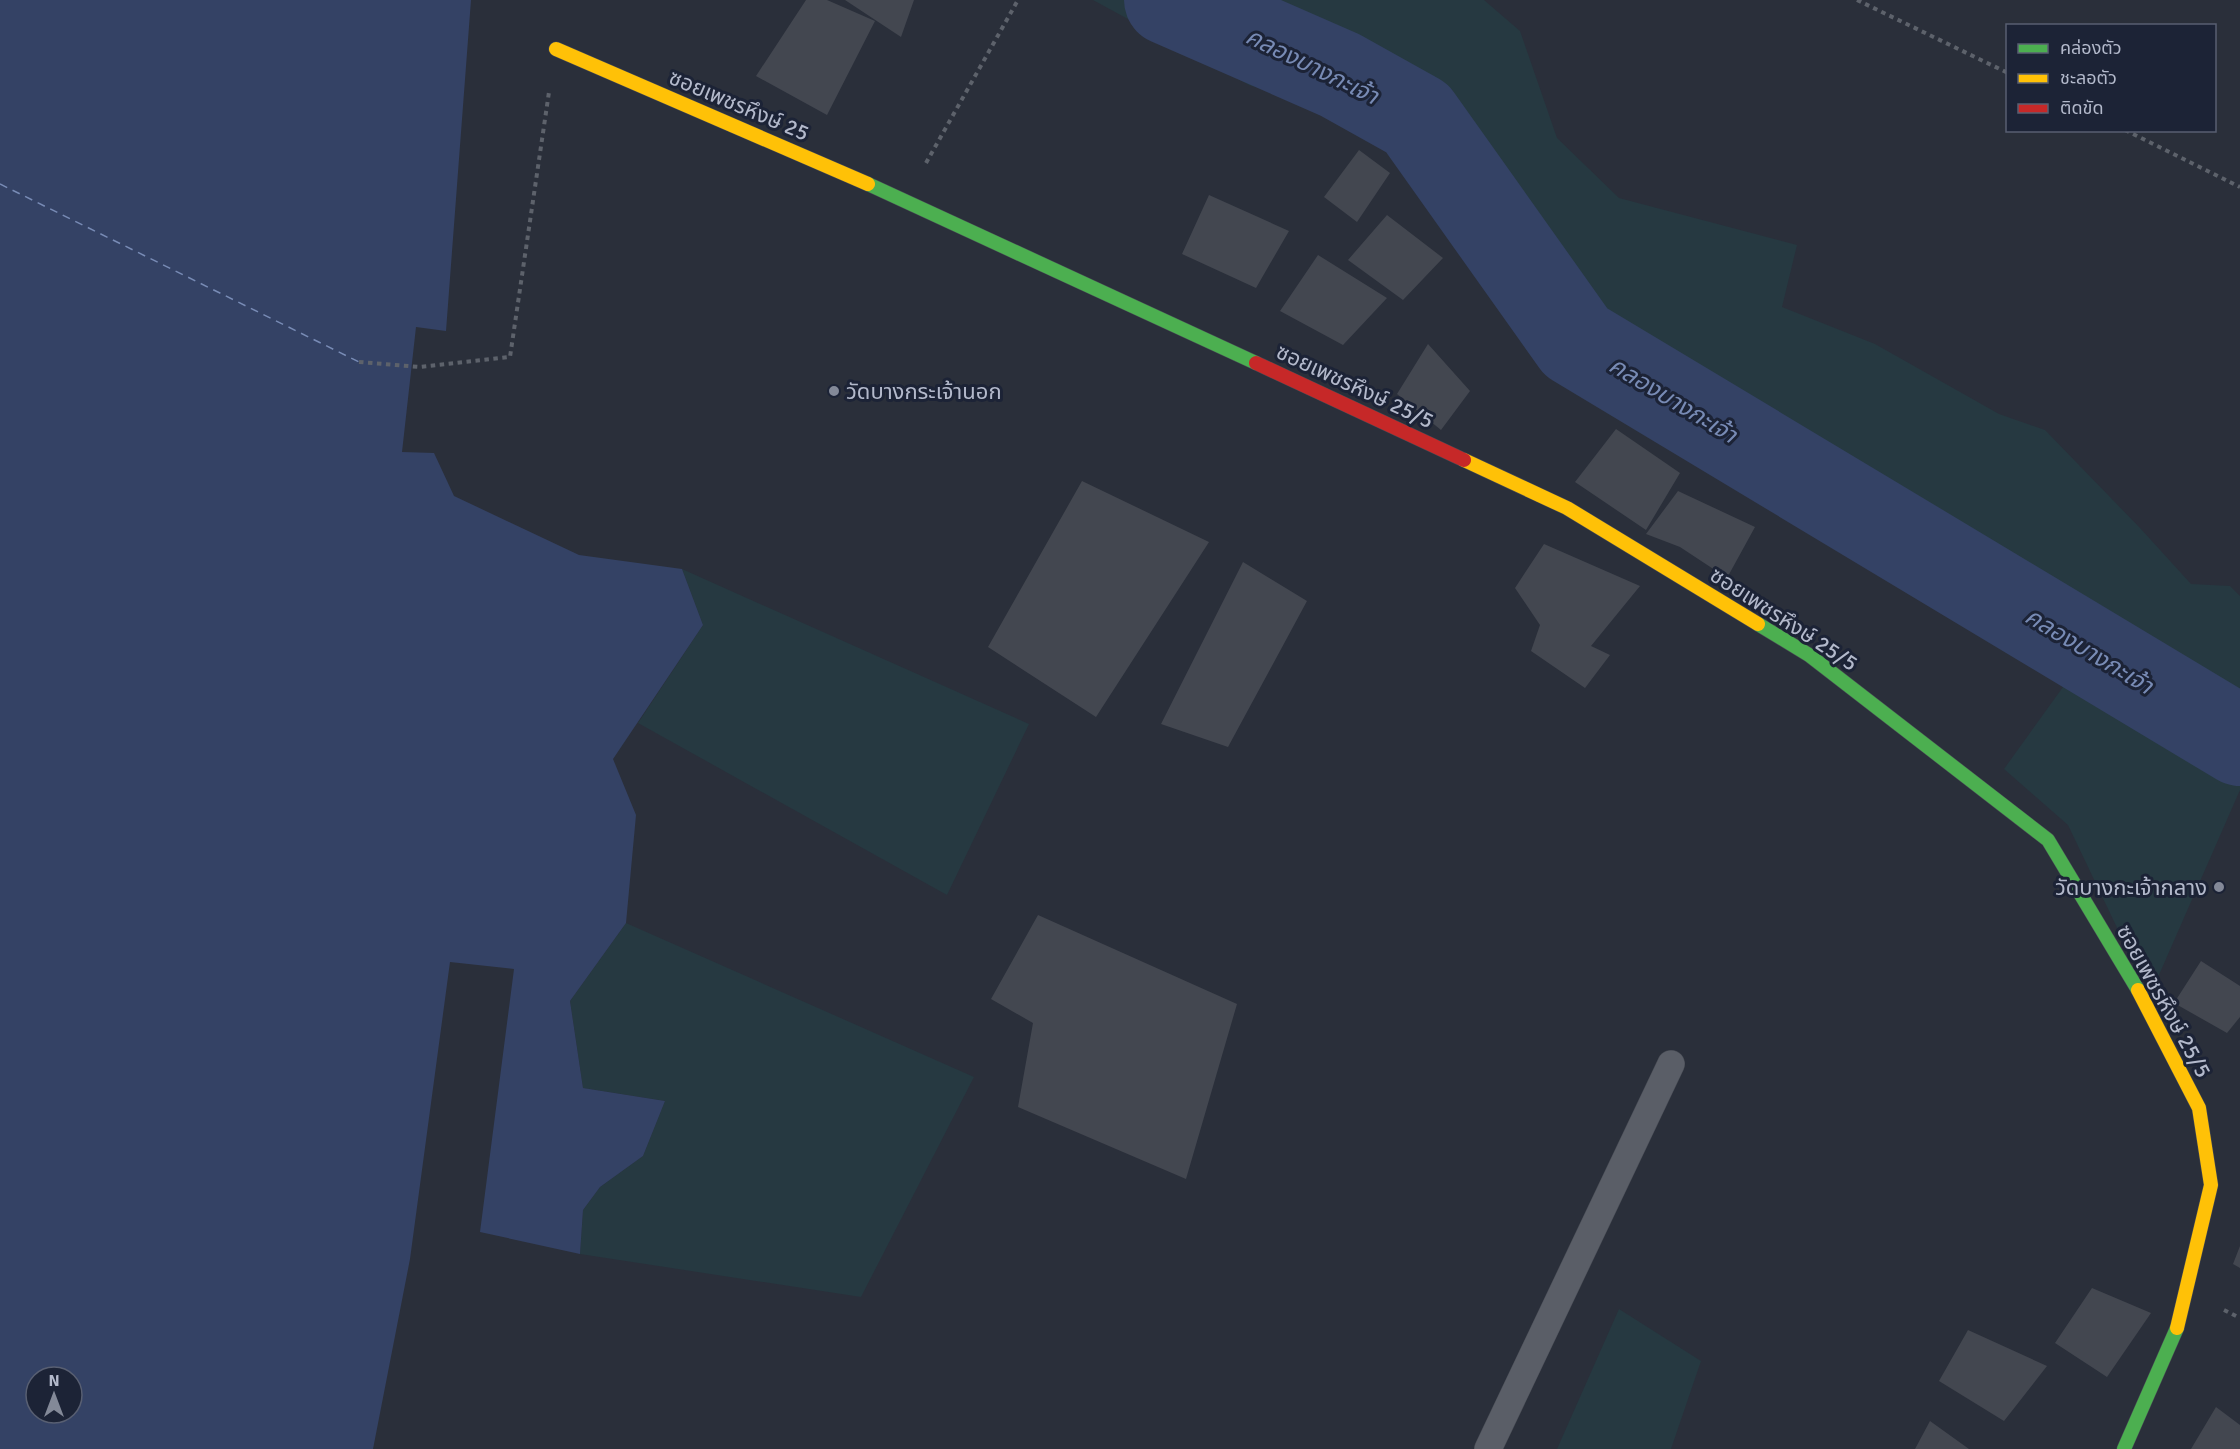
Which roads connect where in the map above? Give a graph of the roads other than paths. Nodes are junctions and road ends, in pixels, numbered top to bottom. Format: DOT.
graph roads {
  1 [pos="556,49"];
  2 [pos="906,200"];
  3 [pos="1671,1064"];
  4 [pos="1488,1449"];
  5 [pos="2124,1449"];
  1 -- 2 [label="street, ซอยเพชรหึงษ์ 25"];
  2 -- 5 [label="street, ซอยเพชรหึงษ์ 25/5"];
  3 -- 4 [label="lane"];
}
